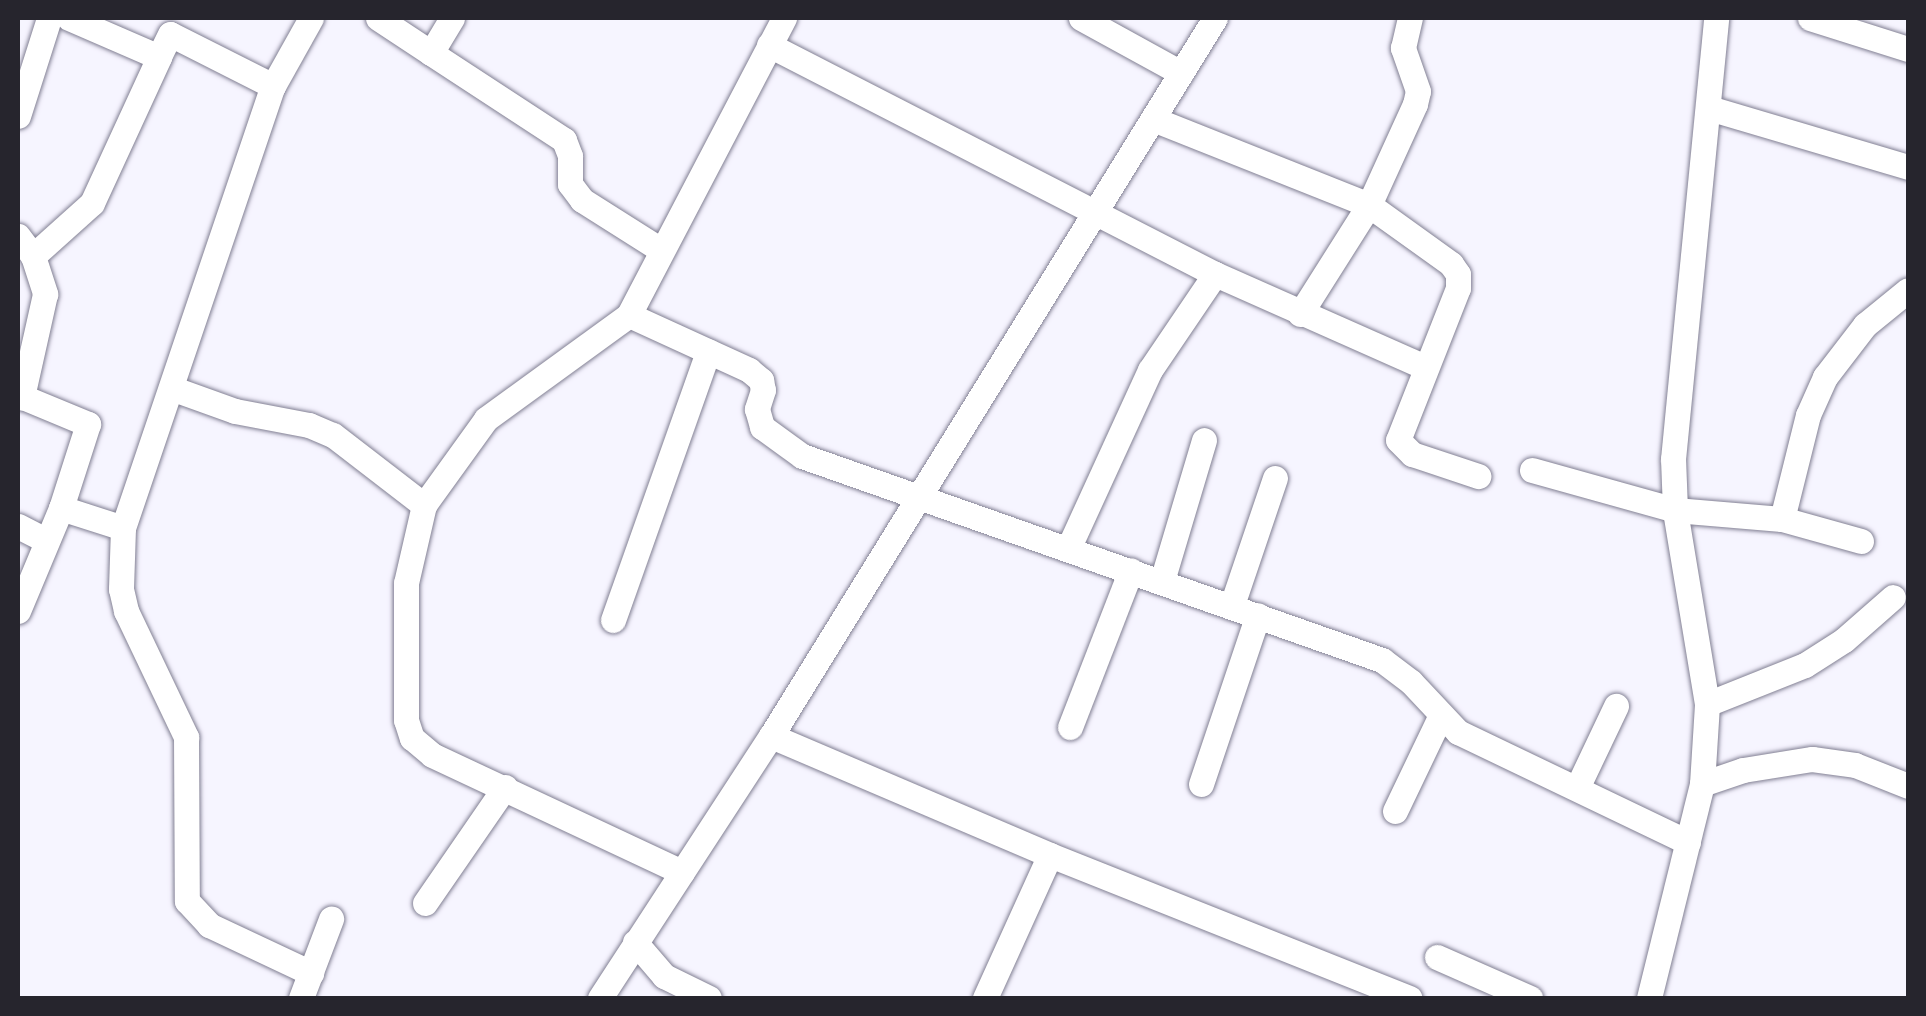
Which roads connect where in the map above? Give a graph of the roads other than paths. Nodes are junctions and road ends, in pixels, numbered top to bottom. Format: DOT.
graph roads {
  1 [pos="50,18"];
  2 [pos="69,18"];
  3 [pos="311,18"];
  4 [pos="378,18"];
  5 [pos="452,18"];
  6 [pos="784,18"];
  7 [pos="1081,18"];
  8 [pos="1215,18"];
  9 [pos="1410,18"];
  10 [pos="1716,18"];
  11 [pos="1810,18"];
  12 [pos="169,36"];
  13 [pos="769,45"];
  14 [pos="1908,49"];
  15 [pos="431,53"];
  16 [pos="1181,73"];
  17 [pos="273,86"];
  18 [pos="1709,108"];
  19 [pos="18,116"];
  20 [pos="1152,119"];
  21 [pos="1908,167"];
  22 [pos="1368,205"];
  23 [pos="1096,210"];
  24 [pos="25,246"];
  25 [pos="661,250"];
  26 [pos="1216,274"];
  27 [pos="18,286"];
  28 [pos="1908,290"];
  29 [pos="45,294"];
  30 [pos="1300,314"];
  31 [pos="628,315"];
  32 [pos="708,351"];
  33 [pos="1424,367"];
  34 [pos="171,388"];
  35 [pos="20,396"];
  36 [pos="1204,440"];
  37 [pos="1532,470"];
  38 [pos="1478,476"];
  39 [pos="1275,478"];
  40 [pos="919,498"];
  41 [pos="424,504"];
  42 [pos="61,508"];
  43 [pos="1675,510"];
  44 [pos="1782,519"];
  45 [pos="18,526"];
  46 [pos="123,528"];
  47 [pos="46,540"];
  48 [pos="1861,542"];
  49 [pos="1068,548"];
  50 [pos="1131,570"];
  51 [pos="1162,581"];
  52 [pos="1893,598"];
  53 [pos="1232,605"];
  54 [pos="18,611"];
  55 [pos="1258,614"];
  56 [pos="614,620"];
  57 [pos="1707,704"];
  58 [pos="1616,706"];
  59 [pos="1440,717"];
  60 [pos="1070,726"];
  61 [pos="771,736"];
  62 [pos="1201,784"];
  63 [pos="1702,784"];
  64 [pos="505,786"];
  65 [pos="1908,786"];
  66 [pos="1577,788"];
  67 [pos="1395,811"];
  68 [pos="1688,842"];
  69 [pos="1050,856"];
  70 [pos="682,872"];
  71 [pos="426,903"];
  72 [pos="331,919"];
  73 [pos="636,942"];
  74 [pos="1437,957"];
  75 [pos="311,973"];
  76 [pos="301,998"];
  77 [pos="600,998"];
  78 [pos="708,998"];
  79 [pos="984,998"];
  80 [pos="1410,998"];
  81 [pos="1530,998"];
  82 [pos="1648,998"];
  1 -- 19 [label="street"];
  2 -- 12 [label="street"];
  3 -- 17 [label="street"];
  4 -- 15 [label="street"];
  5 -- 15 [label="street"];
  6 -- 13 [label="street"];
  7 -- 16 [label="street"];
  8 -- 16 [label="street"];
  9 -- 22 [label="street"];
  10 -- 18 [label="street"];
  11 -- 14 [label="street"];
  12 -- 17 [label="street"];
  12 -- 24 [label="street"];
  13 -- 23 [label="street"];
  13 -- 25 [label="street"];
  15 -- 25 [label="street"];
  16 -- 20 [label="street"];
  17 -- 34 [label="street"];
  18 -- 21 [label="street"];
  18 -- 43 [label="street"];
  20 -- 22 [label="street"];
  20 -- 23 [label="street"];
  22 -- 30 [label="street"];
  22 -- 33 [label="street"];
  23 -- 26 [label="street"];
  23 -- 40 [label="street"];
  24 -- 29 [label="street"];
  25 -- 31 [label="street"];
  26 -- 30 [label="street"];
  26 -- 49 [label="street"];
  27 -- 29 [label="street"];
  28 -- 44 [label="street"];
  29 -- 35 [label="street"];
  30 -- 33 [label="street"];
  31 -- 32 [label="street"];
  31 -- 41 [label="street"];
  32 -- 40 [label="street"];
  32 -- 56 [label="street"];
  33 -- 38 [label="street"];
  34 -- 41 [label="street"];
  34 -- 46 [label="street"];
  35 -- 42 [label="street"];
  36 -- 51 [label="street"];
  37 -- 43 [label="street"];
  39 -- 53 [label="street"];
  40 -- 49 [label="street"];
  40 -- 61 [label="street"];
  41 -- 64 [label="street"];
  42 -- 46 [label="street"];
  42 -- 47 [label="street"];
  43 -- 44 [label="street"];
  43 -- 57 [label="street"];
  44 -- 48 [label="street"];
  45 -- 47 [label="street"];
  46 -- 75 [label="street"];
  47 -- 54 [label="street"];
  49 -- 50 [label="street"];
  50 -- 51 [label="street"];
  50 -- 60 [label="street"];
  51 -- 53 [label="street"];
  52 -- 57 [label="street"];
  53 -- 55 [label="street"];
  55 -- 59 [label="street"];
  55 -- 62 [label="street"];
  57 -- 63 [label="street"];
  58 -- 66 [label="street"];
  59 -- 66 [label="street"];
  59 -- 67 [label="street"];
  61 -- 69 [label="street"];
  61 -- 70 [label="street"];
  63 -- 65 [label="street"];
  63 -- 68 [label="street"];
  64 -- 70 [label="street"];
  64 -- 71 [label="street"];
  66 -- 68 [label="street"];
  68 -- 82 [label="street"];
  69 -- 79 [label="street"];
  69 -- 80 [label="street"];
  70 -- 73 [label="street"];
  72 -- 75 [label="street"];
  73 -- 77 [label="street"];
  73 -- 78 [label="street"];
  74 -- 81 [label="street"];
  75 -- 76 [label="street"];
}
